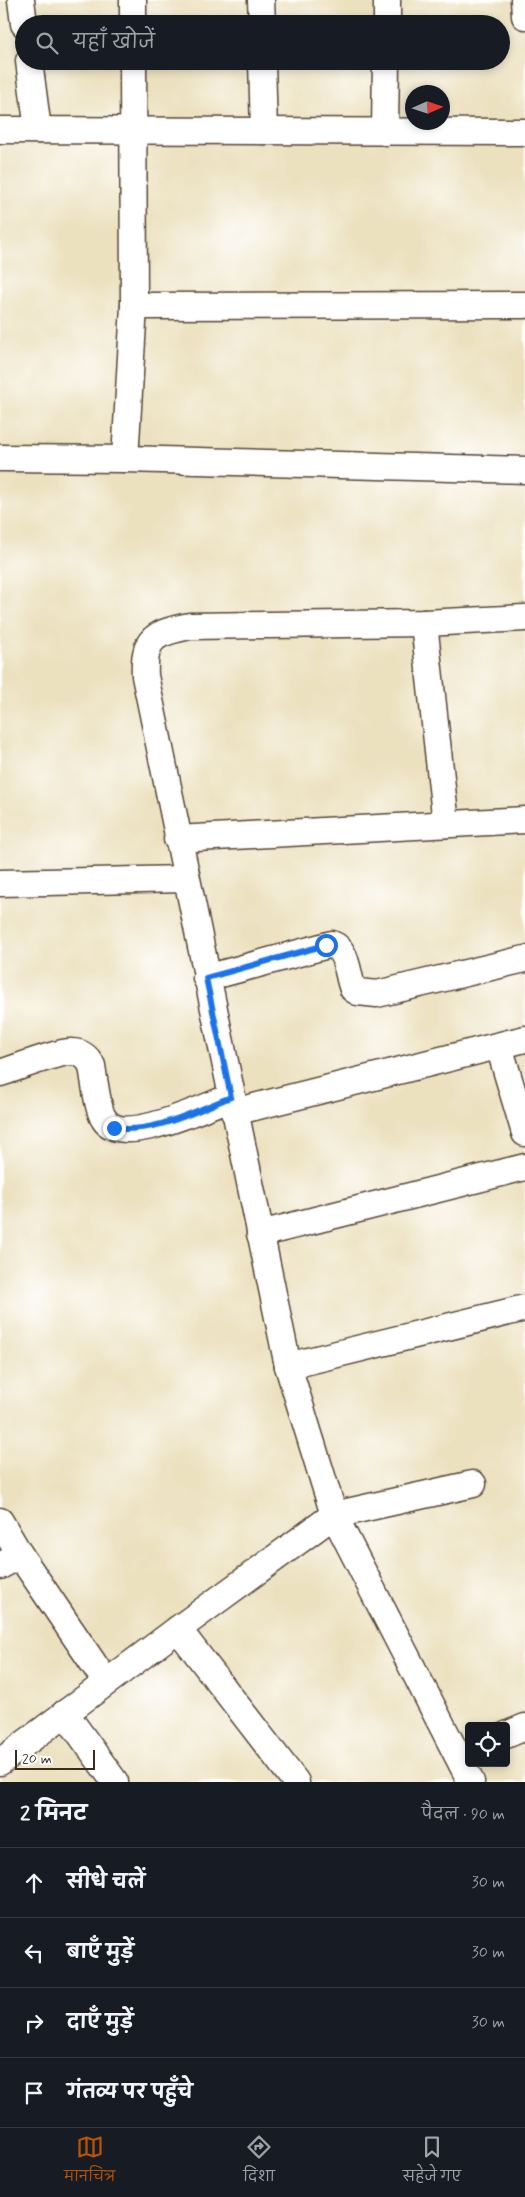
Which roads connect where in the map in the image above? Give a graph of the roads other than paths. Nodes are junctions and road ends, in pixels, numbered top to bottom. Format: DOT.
graph roads {
  1 [pos="21,0"];
  2 [pos="133,0"];
  3 [pos="261,0"];
  4 [pos="387,0"];
  5 [pos="524,0"];
  6 [pos="23,15"];
  7 [pos="133,15"];
  8 [pos="262,15"];
  9 [pos="386,15"];
  10 [pos="525,16"];
  11 [pos="30,70"];
  12 [pos="133,70"];
  13 [pos="262,70"];
  14 [pos="386,70"];
  15 [pos="0,130"];
  16 [pos="38,130"];
  17 [pos="133,130"];
  18 [pos="264,131"];
  19 [pos="385,132"];
  20 [pos="525,132"];
  21 [pos="525,305"];
  22 [pos="134,306"];
  23 [pos="0,458"];
  24 [pos="125,459"];
  25 [pos="525,470"];
  26 [pos="525,618"];
  27 [pos="424,623"];
  28 [pos="525,820"];
  29 [pos="446,824"];
  30 [pos="177,839"];
  31 [pos="185,879"];
  32 [pos="0,883"];
  33 [pos="525,958"];
  34 [pos="206,978"];
  35 [pos="525,1039"];
  36 [pos="499,1046"];
  37 [pos="0,1073"];
  38 [pos="232,1105"];
  39 [pos="525,1133"];
  40 [pos="525,1166"];
  41 [pos="260,1234"];
  42 [pos="525,1308"];
  43 [pos="288,1366"];
  44 [pos="473,1484"];
  45 [pos="334,1515"];
  46 [pos="0,1521"];
  47 [pos="10,1560"];
  48 [pos="178,1629"];
  49 [pos="106,1682"];
  50 [pos="65,1713"];
  51 [pos="525,1727"];
  52 [pos="510,1733"];
  53 [pos="463,1755"];
  54 [pos="0,1762"];
  55 [pos="115,1782"];
  56 [pos="296,1782"];
  57 [pos="471,1782"];
  1 -- 6 [label="street"];
  2 -- 7 [label="street"];
  3 -- 8 [label="street"];
  4 -- 9 [label="street"];
  5 -- 10 [label="street"];
  11 -- 16 [label="street"];
  12 -- 17 [label="street"];
  13 -- 18 [label="street"];
  14 -- 19 [label="street"];
  15 -- 16 [label="street"];
  16 -- 17 [label="street"];
  17 -- 18 [label="street"];
  17 -- 22 [label="street"];
  18 -- 19 [label="street"];
  19 -- 20 [label="street"];
  21 -- 22 [label="street"];
  22 -- 24 [label="street"];
  23 -- 24 [label="street"];
  24 -- 25 [label="street"];
  26 -- 27 [label="street"];
  27 -- 29 [label="street"];
  27 -- 30 [label="street"];
  28 -- 29 [label="street"];
  29 -- 30 [label="street"];
  30 -- 31 [label="street"];
  31 -- 32 [label="street"];
  31 -- 34 [label="street"];
  33 -- 34 [label="street"];
  34 -- 38 [label="street"];
  35 -- 36 [label="street"];
  36 -- 38 [label="street"];
  36 -- 39 [label="street"];
  37 -- 38 [label="street"];
  38 -- 41 [label="street"];
  40 -- 41 [label="street"];
  41 -- 43 [label="street"];
  42 -- 43 [label="street"];
  43 -- 45 [label="street"];
  44 -- 45 [label="street"];
  45 -- 48 [label="street"];
  45 -- 53 [label="street"];
  46 -- 47 [label="street"];
  47 -- 49 [label="street"];
  48 -- 49 [label="street"];
  48 -- 56 [label="street"];
  49 -- 50 [label="street"];
  50 -- 54 [label="street"];
  50 -- 55 [label="street"];
  51 -- 52 [label="street"];
  53 -- 57 [label="street"];
}
